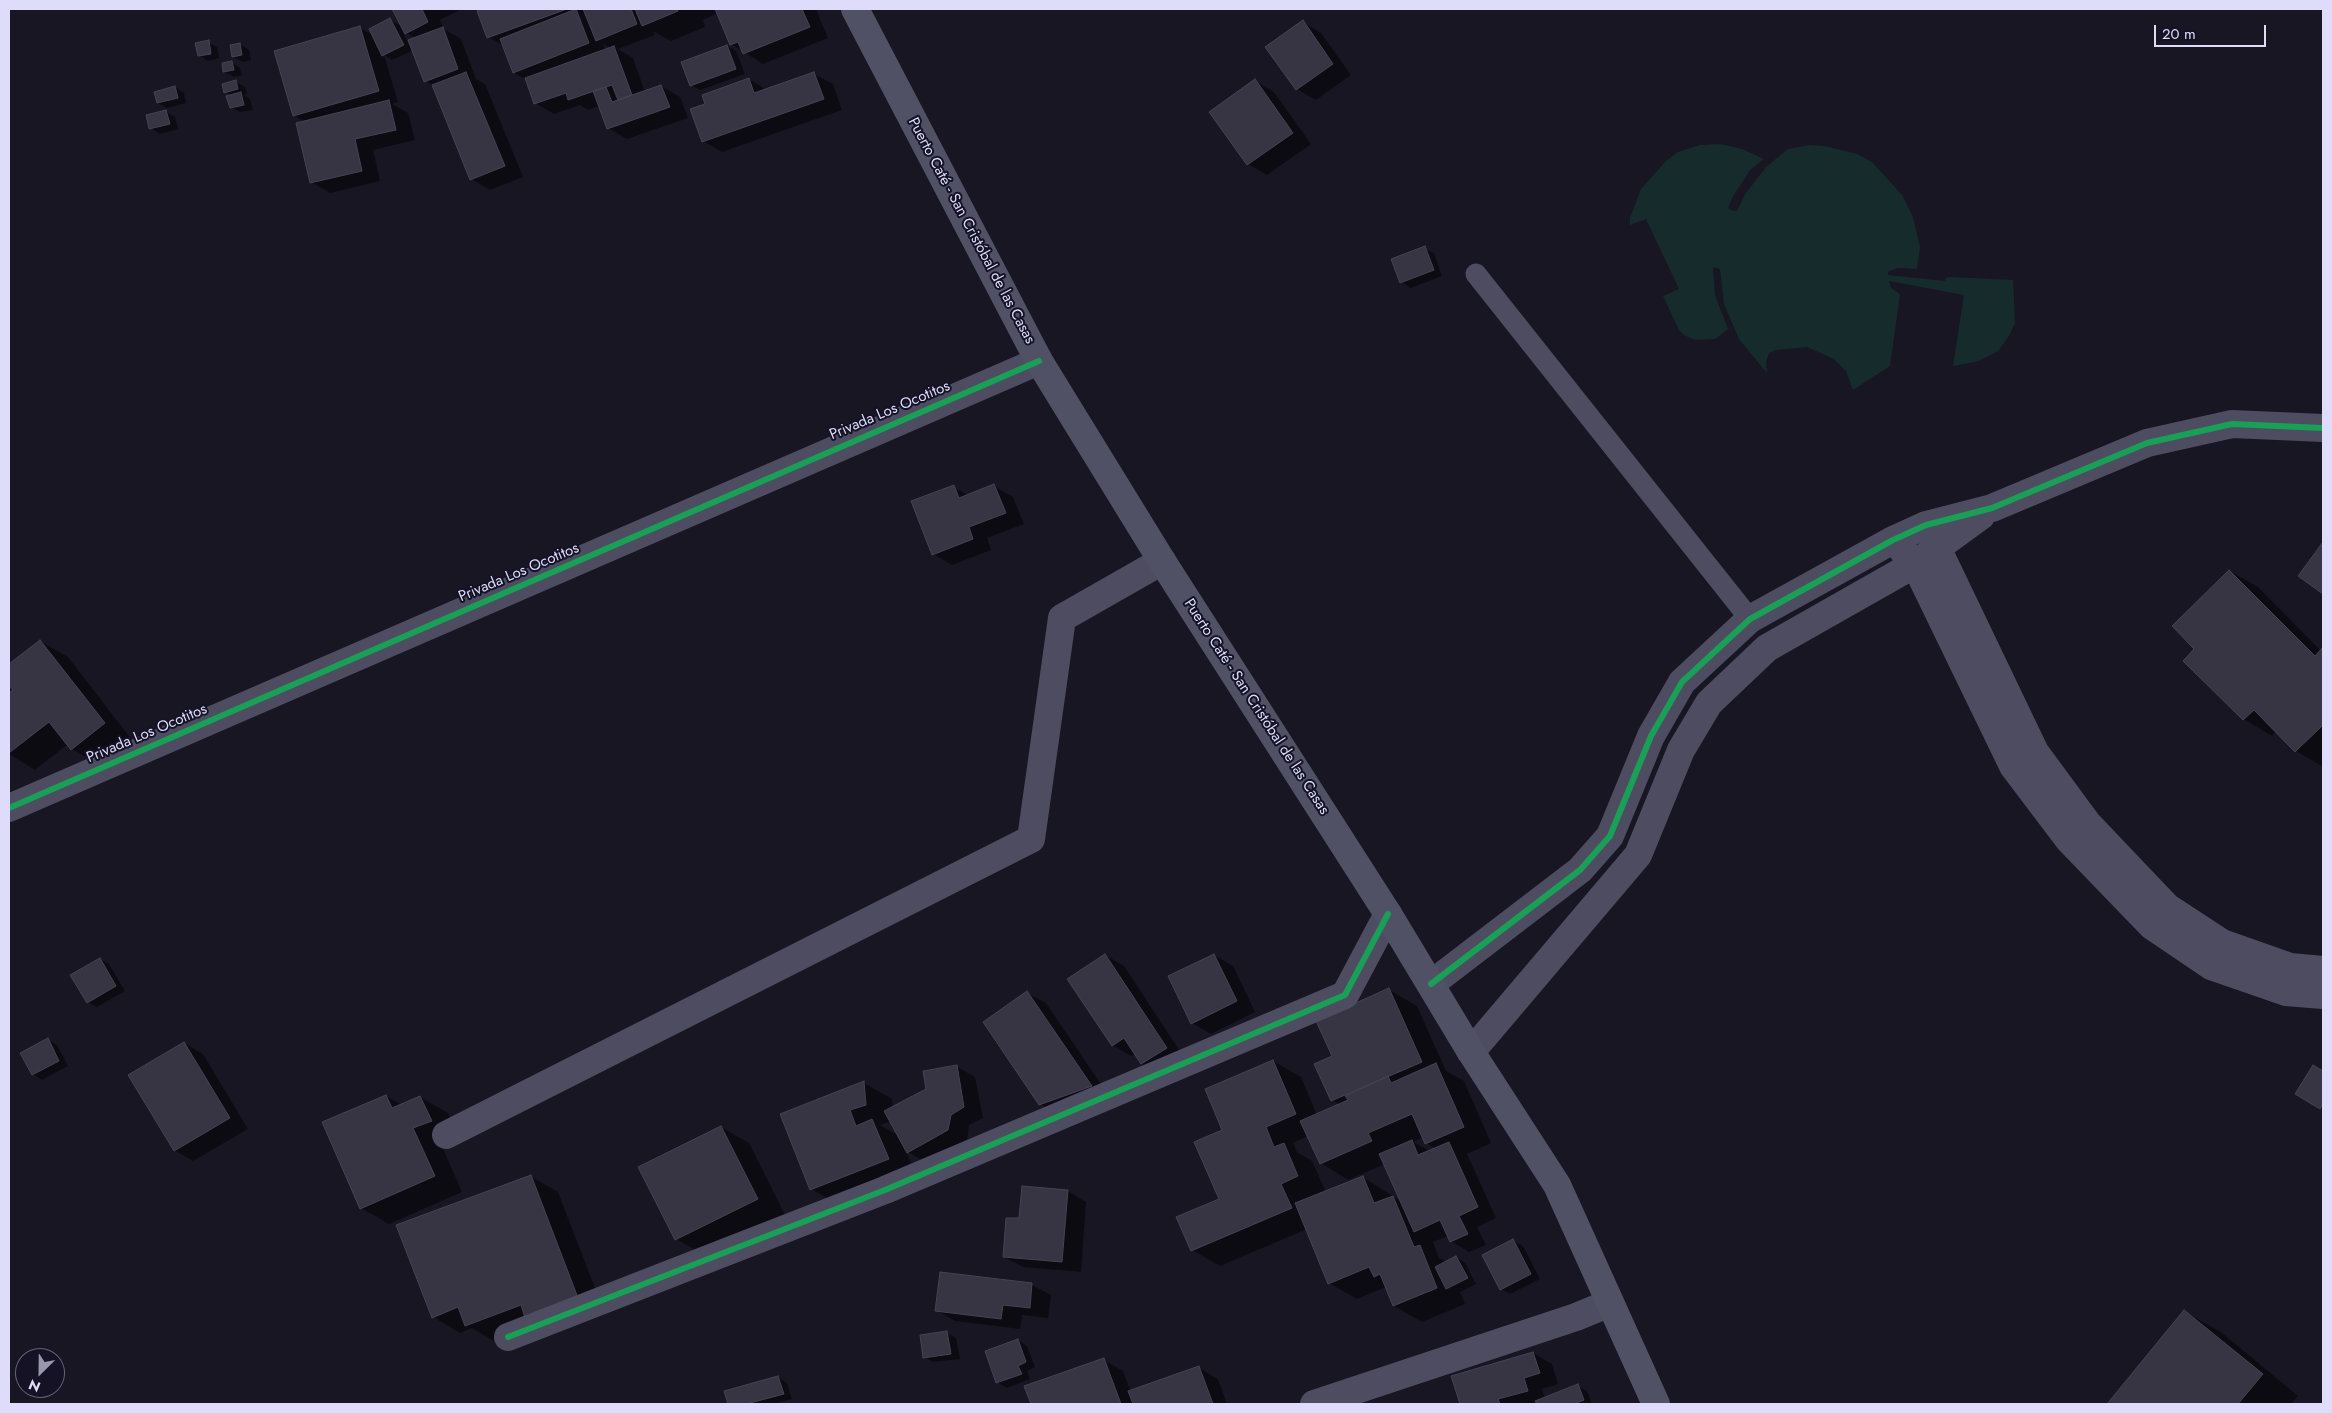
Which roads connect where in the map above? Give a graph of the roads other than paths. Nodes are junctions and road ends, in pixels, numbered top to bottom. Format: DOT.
graph roads {
  1 [pos="855,9"];
  2 [pos="1476,274"];
  3 [pos="1039,361"];
  4 [pos="2323,428"];
  5 [pos="1992,508"];
  6 [pos="1926,525"];
  7 [pos="1893,540"];
  8 [pos="1937,550"];
  9 [pos="1162,561"];
  10 [pos="1915,564"];
  11 [pos="1750,619"];
  12 [pos="9,808"];
  13 [pos="1388,914"];
  14 [pos="2323,970"];
  15 [pos="1431,984"];
  16 [pos="2323,995"];
  17 [pos="1472,1052"];
  18 [pos="446,1135"];
  19 [pos="1610,1303"];
  20 [pos="508,1337"];
  21 [pos="1314,1404"];
  22 [pos="1656,1404"];
  1 -- 3 [label="main road, Puerto Caté - San Cristóbal de las Casas"];
  2 -- 11 [label="lane"];
  3 -- 9 [label="main road, Puerto Caté - San Cristóbal de las Casas"];
  3 -- 12 [label="street, Privada Los Ocotitos"];
  4 -- 5 [label="street"];
  5 -- 6 [label="street"];
  5 -- 8 [label="street"];
  6 -- 7 [label="street"];
  6 -- 8 [label="street"];
  7 -- 10 [label="street"];
  7 -- 11 [label="street"];
  8 -- 10 [label="street"];
  8 -- 14 [label="street"];
  9 -- 13 [label="main road, Puerto Caté - San Cristóbal de las Casas"];
  9 -- 18 [label="street"];
  10 -- 16 [label="street"];
  10 -- 17 [label="street"];
  11 -- 15 [label="street"];
  13 -- 15 [label="main road, Puerto Caté - San Cristóbal de las Casas"];
  13 -- 20 [label="street"];
  15 -- 17 [label="main road, Puerto Caté - San Cristóbal de las Casas"];
  17 -- 19 [label="main road, Puerto Caté - San Cristóbal de las Casas"];
  19 -- 21 [label="street"];
  19 -- 22 [label="main road, Puerto Caté - San Cristóbal de las Casas"];
}
